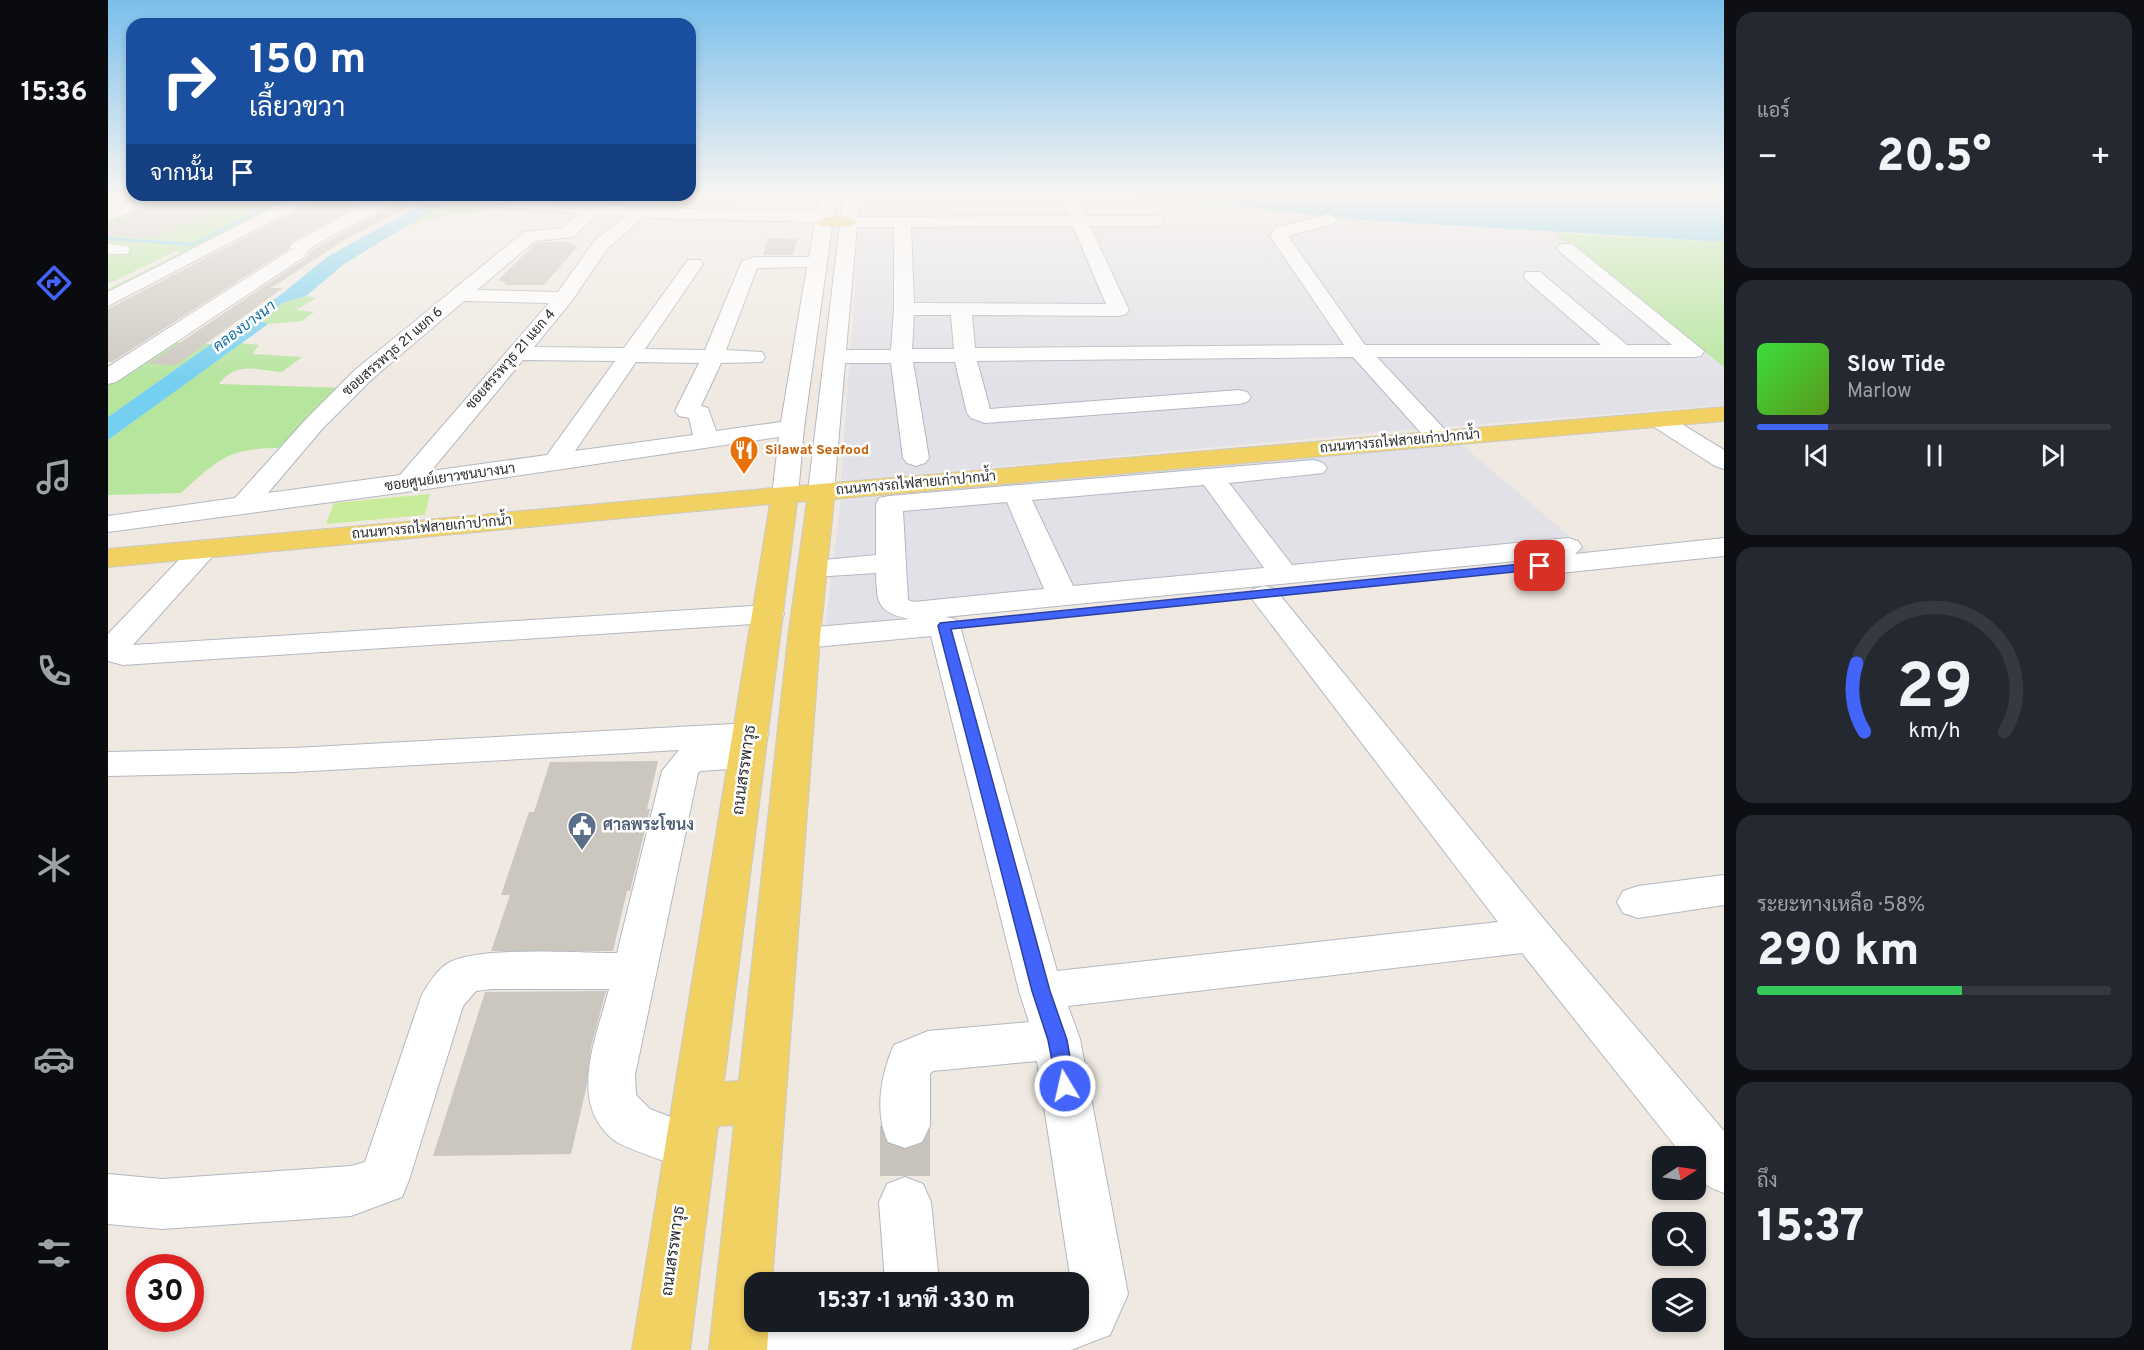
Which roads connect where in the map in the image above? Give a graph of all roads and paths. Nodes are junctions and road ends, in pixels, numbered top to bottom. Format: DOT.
graph roads {
  1 [pos="197,256"];
  2 [pos="293,256"];
  3 [pos="506,256"];
  4 [pos="595,256"];
  5 [pos="818,256"];
  6 [pos="845,256"];
  7 [pos="903,256"];
  8 [pos="1096,256"];
  9 [pos="1292,256"];
  10 [pos="1576,256"];
  11 [pos="817,262"];
  12 [pos="694,264"];
  13 [pos="1533,276"];
  14 [pos="459,295"];
  15 [pos="564,298"];
  16 [pos="108,300"];
  17 [pos="904,309"];
  18 [pos="961,309"];
  19 [pos="1130,331"];
  20 [pos="1359,351"];
  21 [pos="1623,352"];
  22 [pos="516,353"];
  23 [pos="632,354"];
  24 [pos="713,356"];
  25 [pos="965,356"];
  26 [pos="754,357"];
  27 [pos="834,357"];
  28 [pos="901,357"];
  29 [pos="108,377"];
  30 [pos="1239,397"];
  31 [pos="1724,414"];
  32 [pos="1659,420"];
  33 [pos="792,428"];
  34 [pos="706,439"];
  35 [pos="1440,439"];
  36 [pos="916,458"];
  37 [pos="1724,461"];
  38 [pos="554,463"];
  39 [pos="1314,468"];
  40 [pos="1212,477"];
  41 [pos="405,484"];
  42 [pos="1016,493"];
  43 [pos="803,494"];
  44 [pos="243,506"];
  45 [pos="108,524"];
  46 [pos="1568,547"];
  47 [pos="1724,547"];
  48 [pos="205,549"];
  49 [pos="108,558"];
  50 [pos="891,563"];
  51 [pos="813,568"];
  52 [pos="1274,585"];
  53 [pos="1063,598"];
  54 [pos="944,626"];
  55 [pos="785,637"];
  56 [pos="749,745"];
  57 [pos="108,764"];
  58 [pos="1724,890"];
  59 [pos="1638,902"];
  60 [pos="1532,935"];
  61 [pos="635,970"];
  62 [pos="1041,991"];
  63 [pos="1057,1040"];
  64 [pos="760,1102"];
  65 [pos="692,1126"];
  66 [pos="905,1126"];
  67 [pos="1724,1169"];
  68 [pos="108,1199"];
  69 [pos="905,1202"];
  70 [pos="911,1272"];
  71 [pos="1089,1315"];
  72 [pos="798,1332"];
  73 [pos="739,1342"];
  74 [pos="661,1350"];
  1 -- 16 [label="street"];
  2 -- 29 [label="street"];
  3 -- 14 [label="street, ซอยสรรพวุธ 21 แยก 6"];
  4 -- 15 [label="street, ซอยสรรพวุธ 21 แยก 4"];
  5 -- 11 [label="street, ถนนสรรพาวุธ"];
  6 -- 27 [label="street, ถนนสรรพาวุธ"];
  7 -- 17 [label="street"];
  8 -- 19 [label="street"];
  9 -- 20 [label="street"];
  10 -- 21 [label="street"];
  11 -- 24 [label="street"];
  11 -- 33 [label="street, ถนนสรรพาวุธ"];
  12 -- 23 [label="street"];
  13 -- 21 [label="street"];
  14 -- 15 [label="street"];
  14 -- 44 [label="street, ซอยสรรพวุธ 21 แยก 6"];
  15 -- 22 [label="street, ซอยสรรพวุธ 21 แยก 4"];
  17 -- 18 [label="street"];
  17 -- 28 [label="street"];
  18 -- 19 [label="street"];
  18 -- 25 [label="street"];
  19 -- 20 [label="street"];
  19 -- 25 [label="street"];
  20 -- 21 [label="street"];
  20 -- 35 [label="street"];
  22 -- 23 [label="street"];
  22 -- 41 [label="street, ซอยสรรพวุธ 21 แยก 4"];
  23 -- 24 [label="street"];
  23 -- 38 [label="street"];
  24 -- 26 [label="street"];
  24 -- 34 [label="street"];
  25 -- 28 [label="street"];
  25 -- 30 [label="street"];
  27 -- 28 [label="street"];
  27 -- 43 [label="street, ถนนสรรพาวุธ"];
  28 -- 36 [label="street"];
  31 -- 32 [label="main road, ถนนทางรถไฟสายเก่าปากน้ำ"];
  32 -- 35 [label="main road, ถนนทางรถไฟสายเก่าปากน้ำ"];
  32 -- 37 [label="street"];
  33 -- 34 [label="street, ซอยศูนย์เยาวชนบางนา"];
  33 -- 43 [label="street, ถนนสรรพาวุธ"];
  34 -- 38 [label="street, ซอยศูนย์เยาวชนบางนา"];
  35 -- 43 [label="main road, ถนนทางรถไฟสายเก่าปากน้ำ"];
  38 -- 41 [label="street, ซอยศูนย์เยาวชนบางนา"];
  39 -- 40 [label="street"];
  40 -- 42 [label="street"];
  40 -- 52 [label="street"];
  41 -- 44 [label="street, ซอยศูนย์เยาวชนบางนา"];
  42 -- 50 [label="street"];
  42 -- 53 [label="street"];
  43 -- 48 [label="main road, ถนนทางรถไฟสายเก่าปากน้ำ"];
  43 -- 51 [label="main road, ถนนสรรพาวุธ"];
  43 -- 55 [label="main road, ถนนสรรพาวุธ"];
  44 -- 45 [label="street, ซอยศูนย์เยาวชนบางนา"];
  46 -- 52 [label="street"];
  47 -- 52 [label="street"];
  48 -- 49 [label="main road, ถนนทางรถไฟสายเก่าปากน้ำ"];
  48 -- 55 [label="street"];
  50 -- 51 [label="street"];
  50 -- 53 [label="street"];
  51 -- 55 [label="main road, ถนนสรรพาวุธ"];
  52 -- 53 [label="street"];
  52 -- 54 [label="street"];
  52 -- 60 [label="street"];
  54 -- 55 [label="street"];
  54 -- 62 [label="street"];
  55 -- 56 [label="main road, ถนนสรรพาวุธ"];
  55 -- 64 [label="main road, ถนนสรรพาวุธ"];
  56 -- 57 [label="street"];
  56 -- 61 [label="street"];
  56 -- 65 [label="main road, ถนนสรรพาวุธ"];
  58 -- 59 [label="street"];
  60 -- 62 [label="street"];
  60 -- 67 [label="street"];
  61 -- 65 [label="street"];
  61 -- 68 [label="street"];
  62 -- 63 [label="street"];
  63 -- 66 [label="street"];
  63 -- 71 [label="street"];
  64 -- 65 [label="main road"];
  64 -- 73 [label="main road, ถนนสรรพาวุธ"];
  65 -- 74 [label="main road, ถนนสรรพาวุธ"];
  69 -- 70 [label="street"];
  72 -- 73 [label="street"];
}
